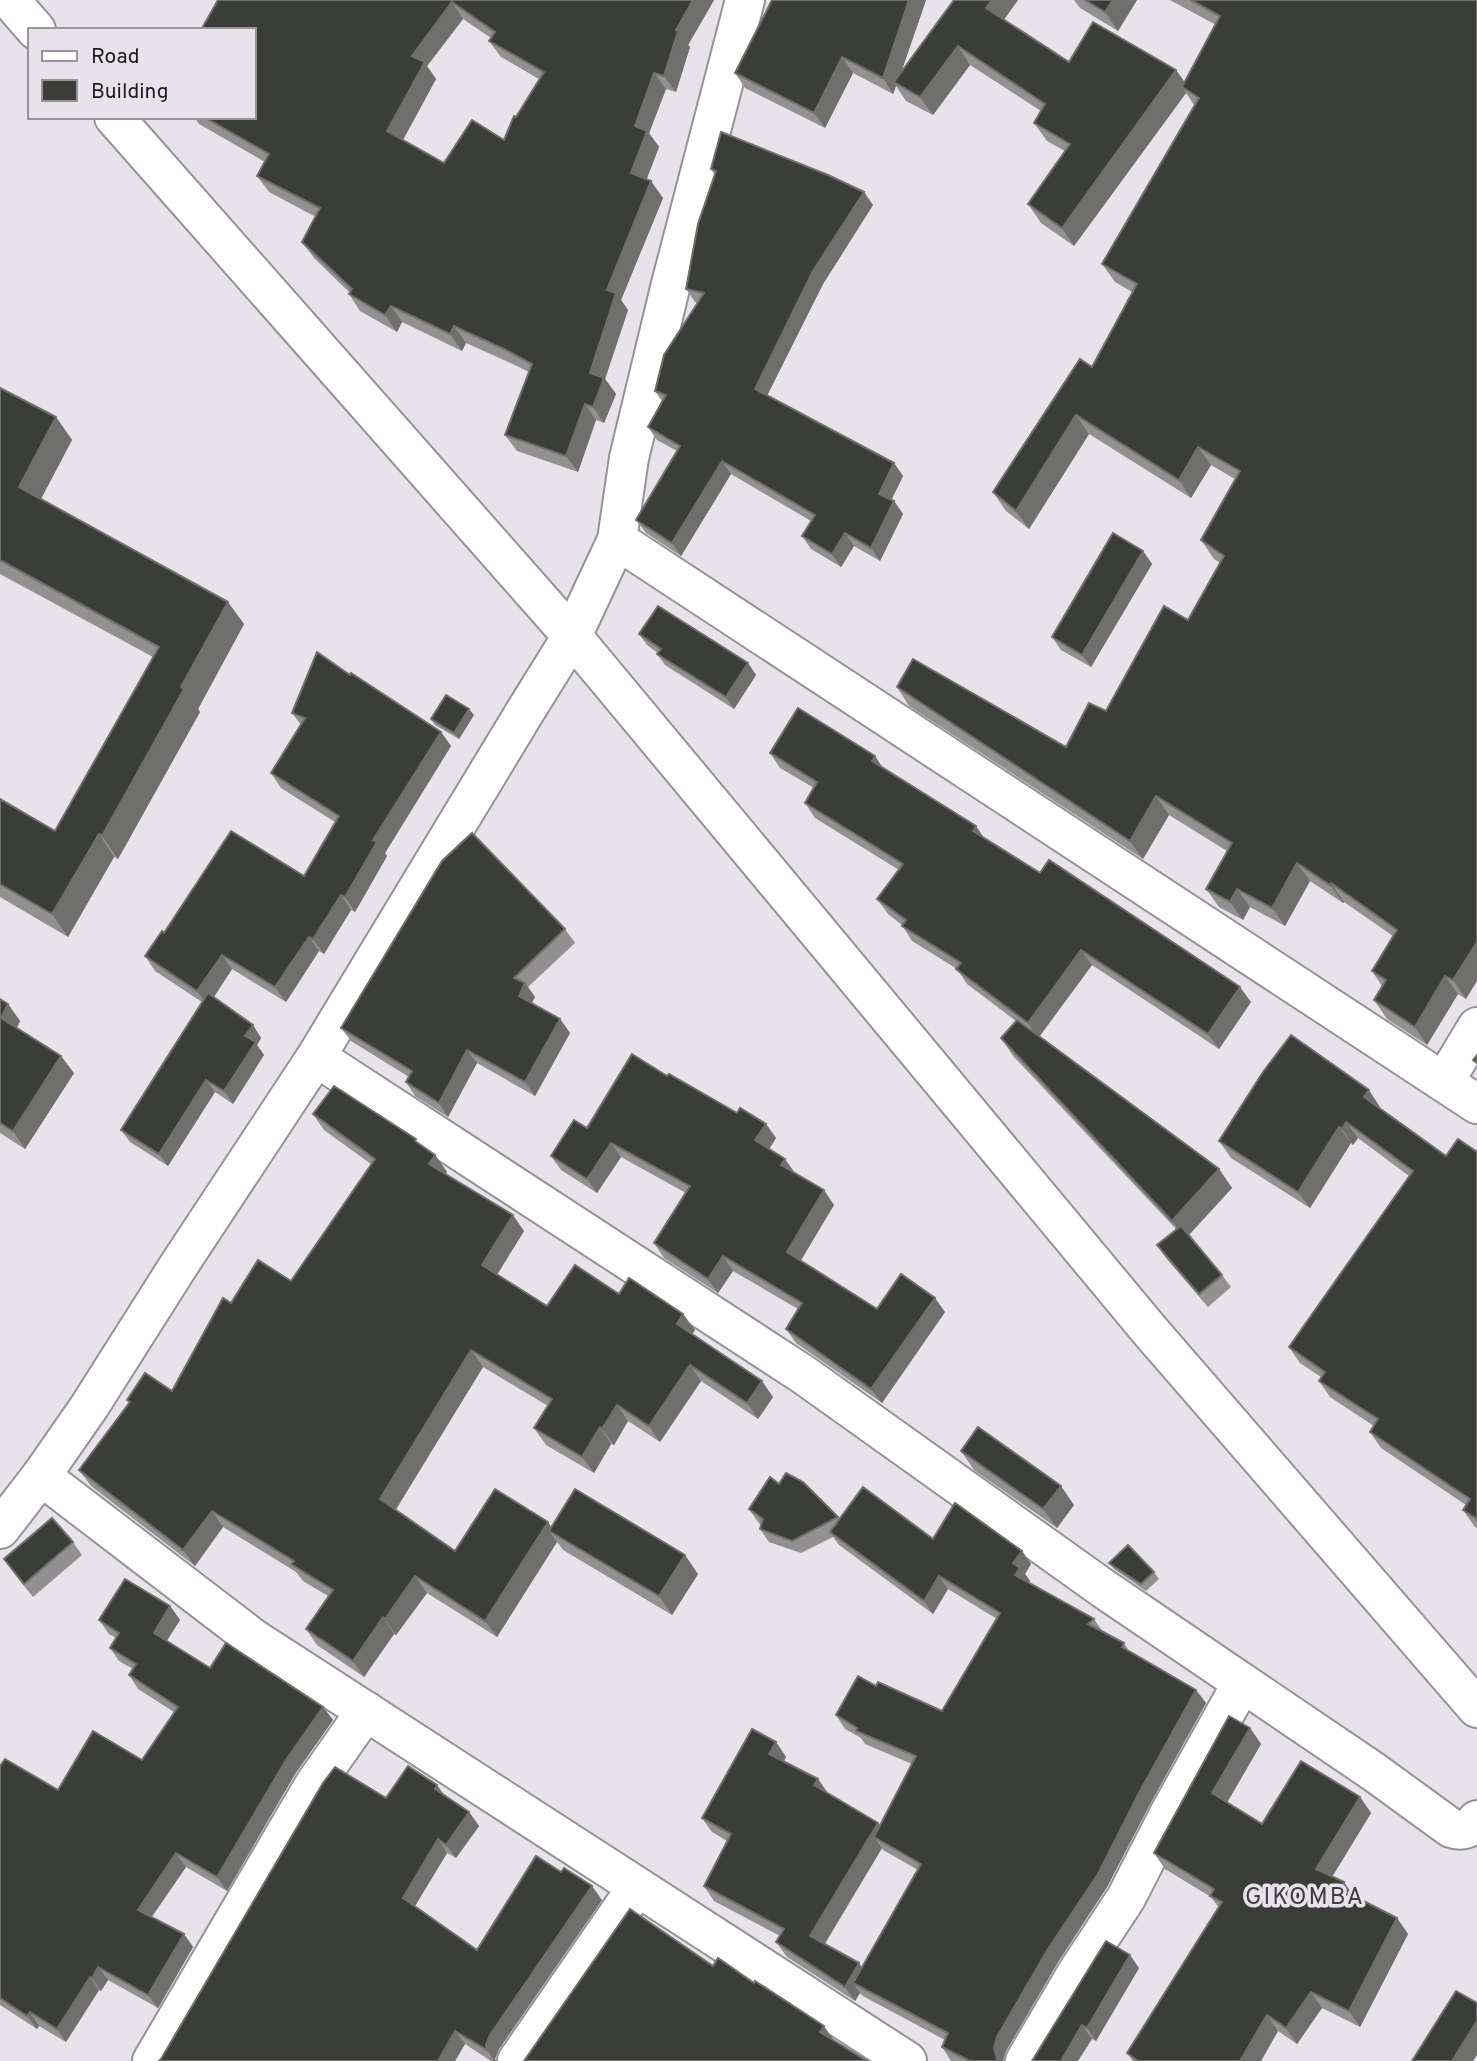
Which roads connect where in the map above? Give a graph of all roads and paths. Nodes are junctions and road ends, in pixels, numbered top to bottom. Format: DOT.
graph roads {
  1 [pos="10,0"];
  2 [pos="745,0"];
  3 [pos="34,28"];
  4 [pos="116,119"];
  5 [pos="617,540"];
  6 [pos="572,636"];
  7 [pos="1477,1027"];
  8 [pos="316,1057"];
  9 [pos="1444,1082"];
  10 [pos="1477,1104"];
  11 [pos="41,1476"];
  12 [pos="0,1529"];
  13 [pos="1241,1683"];
  14 [pos="1477,1708"];
  15 [pos="366,1711"];
  16 [pos="1477,1820"];
  17 [pos="637,1886"];
  18 [pos="152,2061"];
  19 [pos="517,2061"];
  20 [pos="907,2061"];
  21 [pos="1025,2061"];
  1 -- 3 [label="street"];
  2 -- 5 [label="street"];
  4 -- 6 [label="street"];
  5 -- 6 [label="street"];
  5 -- 9 [label="street"];
  6 -- 8 [label="street"];
  6 -- 14 [label="street"];
  7 -- 9 [label="street"];
  8 -- 11 [label="street"];
  8 -- 13 [label="street"];
  9 -- 10 [label="street"];
  11 -- 12 [label="street"];
  11 -- 15 [label="street"];
  13 -- 16 [label="street"];
  13 -- 21 [label="street"];
  15 -- 17 [label="street"];
  15 -- 18 [label="street"];
  17 -- 19 [label="street"];
  17 -- 20 [label="street"];
}
